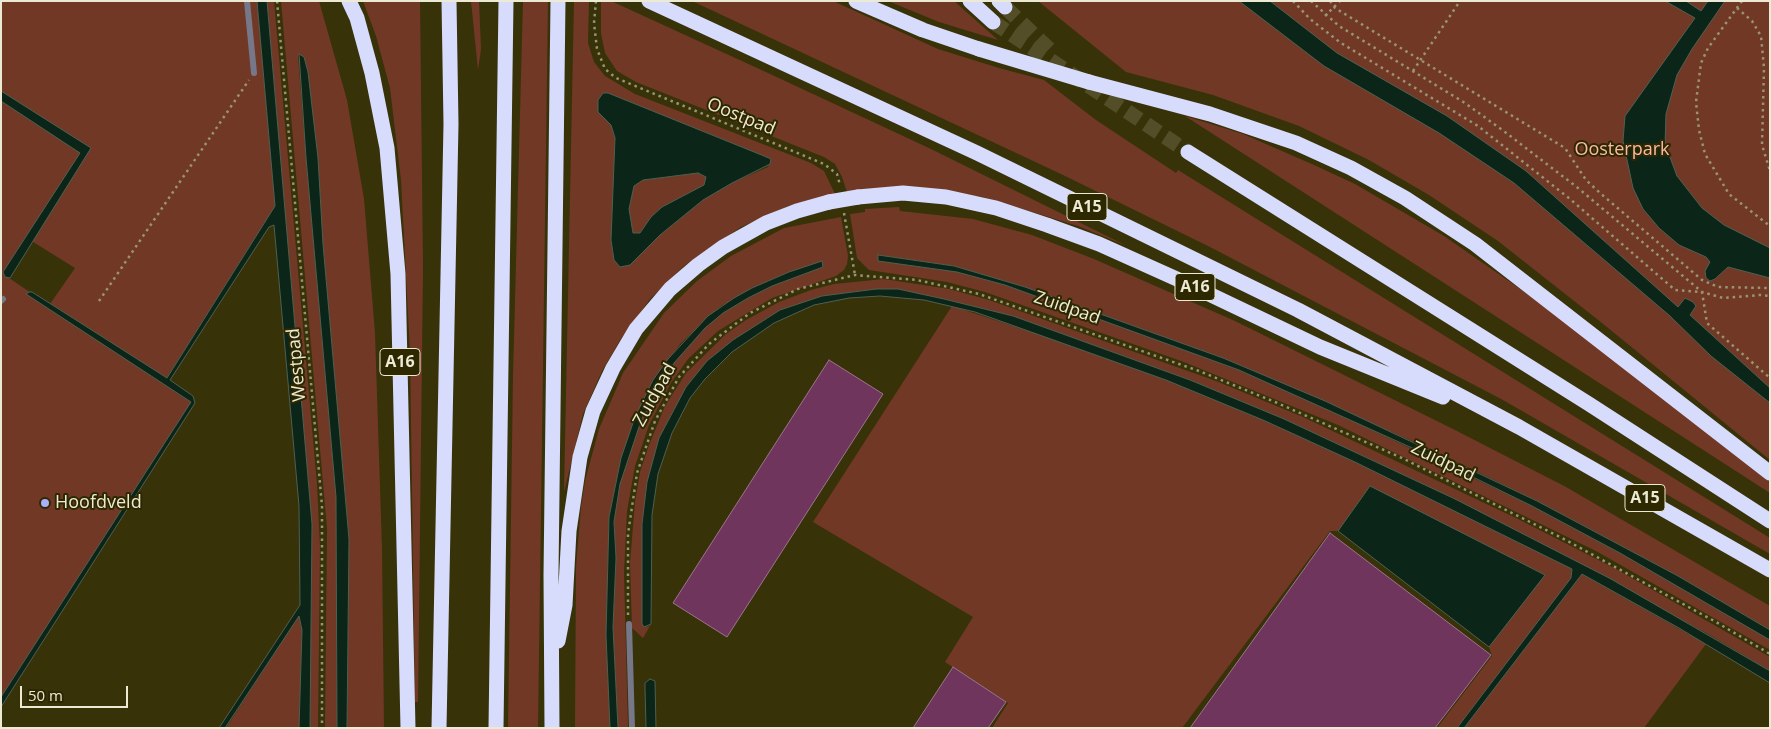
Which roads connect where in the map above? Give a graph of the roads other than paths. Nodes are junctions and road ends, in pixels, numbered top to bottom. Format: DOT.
graph roads {
  1 [pos="247,1"];
  2 [pos="349,1"];
  3 [pos="449,1"];
  4 [pos="506,1"];
  5 [pos="558,1"];
  6 [pos="649,1"];
  7 [pos="856,1"];
  8 [pos="970,1"];
  9 [pos="993,22"];
  10 [pos="254,73"];
  11 [pos="1188,152"];
  12 [pos="1519,427"];
  13 [pos="1770,473"];
  14 [pos="1770,521"];
  15 [pos="1770,570"];
  16 [pos="629,624"];
  17 [pos="552,677"];
  18 [pos="408,728"];
  19 [pos="439,728"];
  20 [pos="496,728"];
  21 [pos="552,728"];
  22 [pos="632,728"];
  1 -- 10 [label="lane"];
  2 -- 18 [label="highway, A16"];
  3 -- 19 [label="highway"];
  4 -- 20 [label="highway"];
  5 -- 17 [label="highway, A16"];
  6 -- 12 [label="highway, A15"];
  7 -- 13 [label="highway, bridge"];
  8 -- 9 [label="highway"];
  11 -- 14 [label="highway, A15"];
  12 -- 15 [label="highway, A15"];
  12 -- 17 [label="highway, A16, bridge"];
  16 -- 22 [label="lane"];
  17 -- 21 [label="highway, A16"];
}
